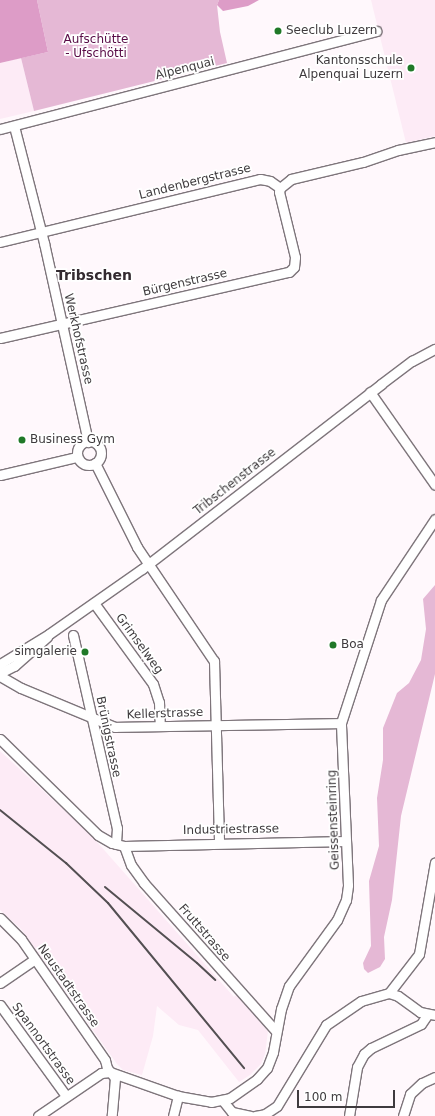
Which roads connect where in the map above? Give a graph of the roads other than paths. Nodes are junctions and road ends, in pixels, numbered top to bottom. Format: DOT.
graph roads {
  1 [pos="376,30"];
  2 [pos="14,126"];
  3 [pos="0,128"];
  4 [pos="435,142"];
  5 [pos="280,188"];
  6 [pos="41,231"];
  7 [pos="0,242"];
  8 [pos="63,323"];
  9 [pos="0,338"];
  10 [pos="435,349"];
  11 [pos="370,392"];
  12 [pos="88,442"];
  13 [pos="77,457"];
  14 [pos="95,464"];
  15 [pos="0,475"];
  16 [pos="435,485"];
  17 [pos="435,519"];
  18 [pos="149,564"];
  19 [pos="94,603"];
  20 [pos="49,634"];
  21 [pos="73,635"];
  22 [pos="0,664"];
  23 [pos="0,674"];
  24 [pos="92,717"];
  25 [pos="341,723"];
  26 [pos="216,725"];
  27 [pos="160,726"];
  28 [pos="0,739"];
  29 [pos="346,841"];
  30 [pos="219,842"];
  31 [pos="120,845"];
  32 [pos="435,862"];
  33 [pos="0,918"];
  34 [pos="35,959"];
  35 [pos="0,983"];
  36 [pos="389,994"];
  37 [pos="0,1005"];
  38 [pos="431,1015"];
  39 [pos="276,1031"];
  40 [pos="110,1072"];
  41 [pos="435,1077"];
  42 [pos="66,1096"];
  43 [pos="178,1096"];
  44 [pos="223,1101"];
  45 [pos="241,1115"];
  46 [pos="38,1116"];
  47 [pos="112,1116"];
  48 [pos="173,1116"];
  49 [pos="251,1116"];
  50 [pos="256,1116"];
  51 [pos="349,1116"];
  52 [pos="403,1116"];
  1 -- 2 [label="street, Alpenquai"];
  2 -- 3 [label="street, Alpenquai"];
  2 -- 6 [label="street, Werkhofstrasse"];
  4 -- 5 [label="street"];
  5 -- 6 [label="street, Landenbergstrasse"];
  5 -- 8 [label="street, Bürgenstrasse"];
  6 -- 7 [label="street, Landenbergstrasse"];
  6 -- 8 [label="street, Werkhofstrasse"];
  8 -- 9 [label="street, Bürgenstrasse"];
  8 -- 12 [label="street, Werkhofstrasse"];
  10 -- 11 [label="street, Tribschenstrasse"];
  11 -- 16 [label="street"];
  11 -- 18 [label="street, Tribschenstrasse"];
  12 -- 13 [label="street"];
  12 -- 14 [label="street"];
  13 -- 14 [label="street"];
  13 -- 15 [label="street"];
  14 -- 18 [label="street"];
  17 -- 25 [label="street, Geissensteinring"];
  18 -- 19 [label="street, Tribschenstrasse"];
  18 -- 26 [label="street"];
  19 -- 20 [label="street, Tribschenstrasse"];
  19 -- 27 [label="street, Grimselweg"];
  20 -- 22 [label="street, Tribschenstrasse"];
  20 -- 23 [label="street, Tribschenstrasse"];
  21 -- 24 [label="street, Brünigstrasse"];
  23 -- 24 [label="street, Kellerstrasse"];
  24 -- 27 [label="street, Kellerstrasse"];
  24 -- 31 [label="street, Brünigstrasse"];
  25 -- 26 [label="street, Kellerstrasse"];
  25 -- 29 [label="street, Geissensteinring"];
  26 -- 27 [label="street, Kellerstrasse"];
  26 -- 30 [label="street"];
  28 -- 31 [label="street"];
  29 -- 30 [label="street, Industriestrasse"];
  29 -- 39 [label="street, Geissensteinring"];
  30 -- 31 [label="street, Industriestrasse"];
  31 -- 39 [label="street, Fruttstrasse"];
  32 -- 36 [label="street"];
  33 -- 34 [label="street, Neustadtstrasse"];
  34 -- 35 [label="street"];
  34 -- 40 [label="street, Neustadtstrasse"];
  36 -- 38 [label="street"];
  36 -- 50 [label="street"];
  37 -- 42 [label="street, Spannortstrasse"];
  38 -- 51 [label="street"];
  39 -- 44 [label="street, Geissensteinring"];
  40 -- 42 [label="street"];
  40 -- 43 [label="street"];
  40 -- 47 [label="street, Neustadtstrasse"];
  41 -- 52 [label="street"];
  42 -- 46 [label="street"];
  43 -- 44 [label="street"];
  43 -- 48 [label="street"];
  44 -- 45 [label="street"];
  45 -- 49 [label="street"];
}
